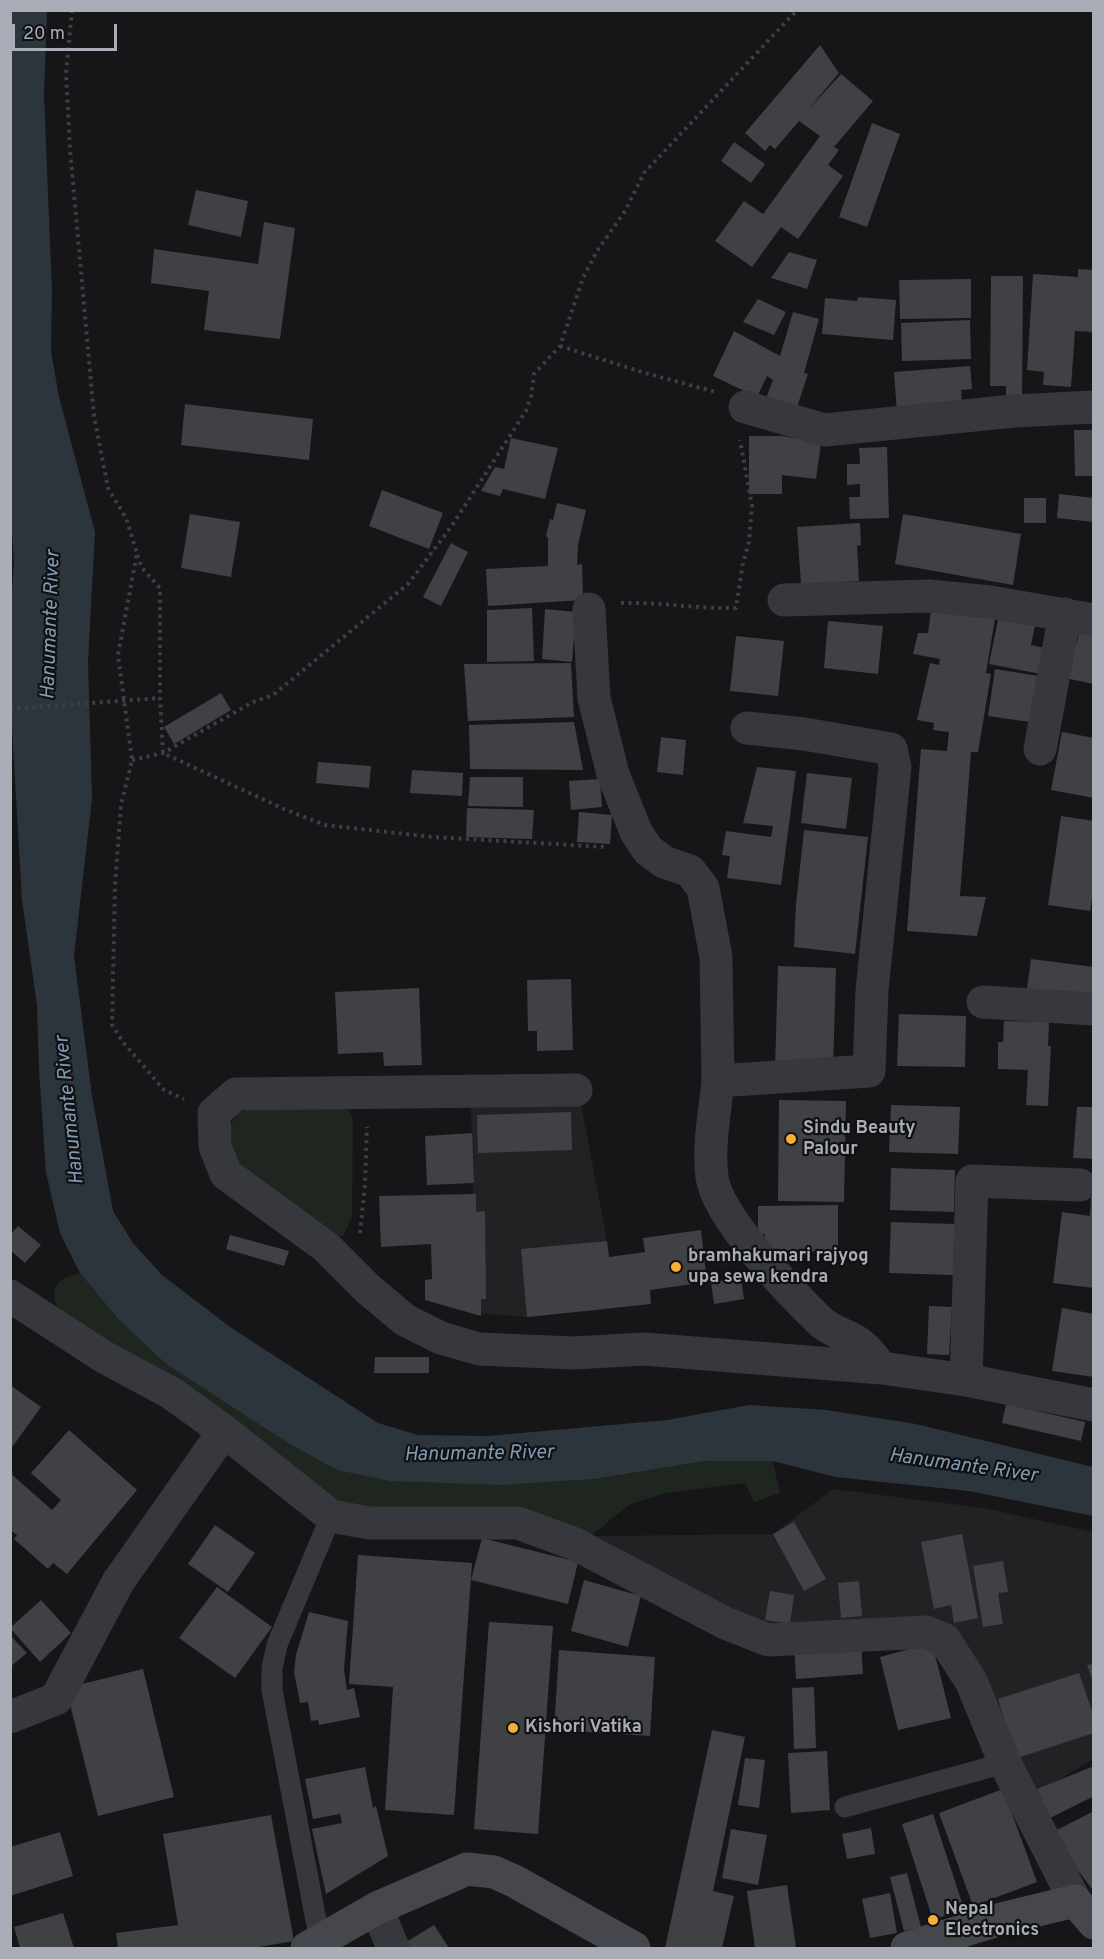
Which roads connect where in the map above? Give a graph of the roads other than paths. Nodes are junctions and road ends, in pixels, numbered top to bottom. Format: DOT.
graph roads {
  1 [pos="742,405"];
  2 [pos="1094,407"];
  3 [pos="784,600"];
  4 [pos="589,609"];
  5 [pos="1079,617"];
  6 [pos="747,728"];
  7 [pos="1040,749"];
  8 [pos="983,1002"];
  9 [pos="1094,1009"];
  10 [pos="718,1081"];
  11 [pos="576,1090"];
  12 [pos="1080,1185"];
  13 [pos="10,1296"];
  14 [pos="882,1368"];
  15 [pos="966,1380"];
  16 [pos="1094,1406"];
  17 [pos="224,1431"];
  18 [pos="331,1516"];
  19 [pos="10,1717"];
  20 [pos="1005,1763"];
  21 [pos="844,1807"];
  22 [pos="377,1908"];
  23 [pos="1084,1912"];
  24 [pos="314,1945"];
  25 [pos="393,1948"];
  26 [pos="634,1948"];
  27 [pos="907,1948"];
  1 -- 2 [label="street"];
  3 -- 5 [label="street"];
  4 -- 10 [label="street"];
  5 -- 7 [label="street"];
  6 -- 10 [label="street"];
  8 -- 9 [label="street"];
  10 -- 14 [label="street"];
  11 -- 14 [label="street"];
  12 -- 15 [label="street"];
  13 -- 17 [label="street"];
  14 -- 15 [label="street"];
  15 -- 16 [label="street"];
  17 -- 18 [label="street"];
  17 -- 19 [label="street"];
  18 -- 20 [label="street"];
  18 -- 24 [label="lane"];
  20 -- 21 [label="lane"];
  20 -- 23 [label="street"];
  22 -- 24 [label="main road"];
  22 -- 25 [label="street"];
  22 -- 26 [label="main road"];
  23 -- 27 [label="main road"];
}
